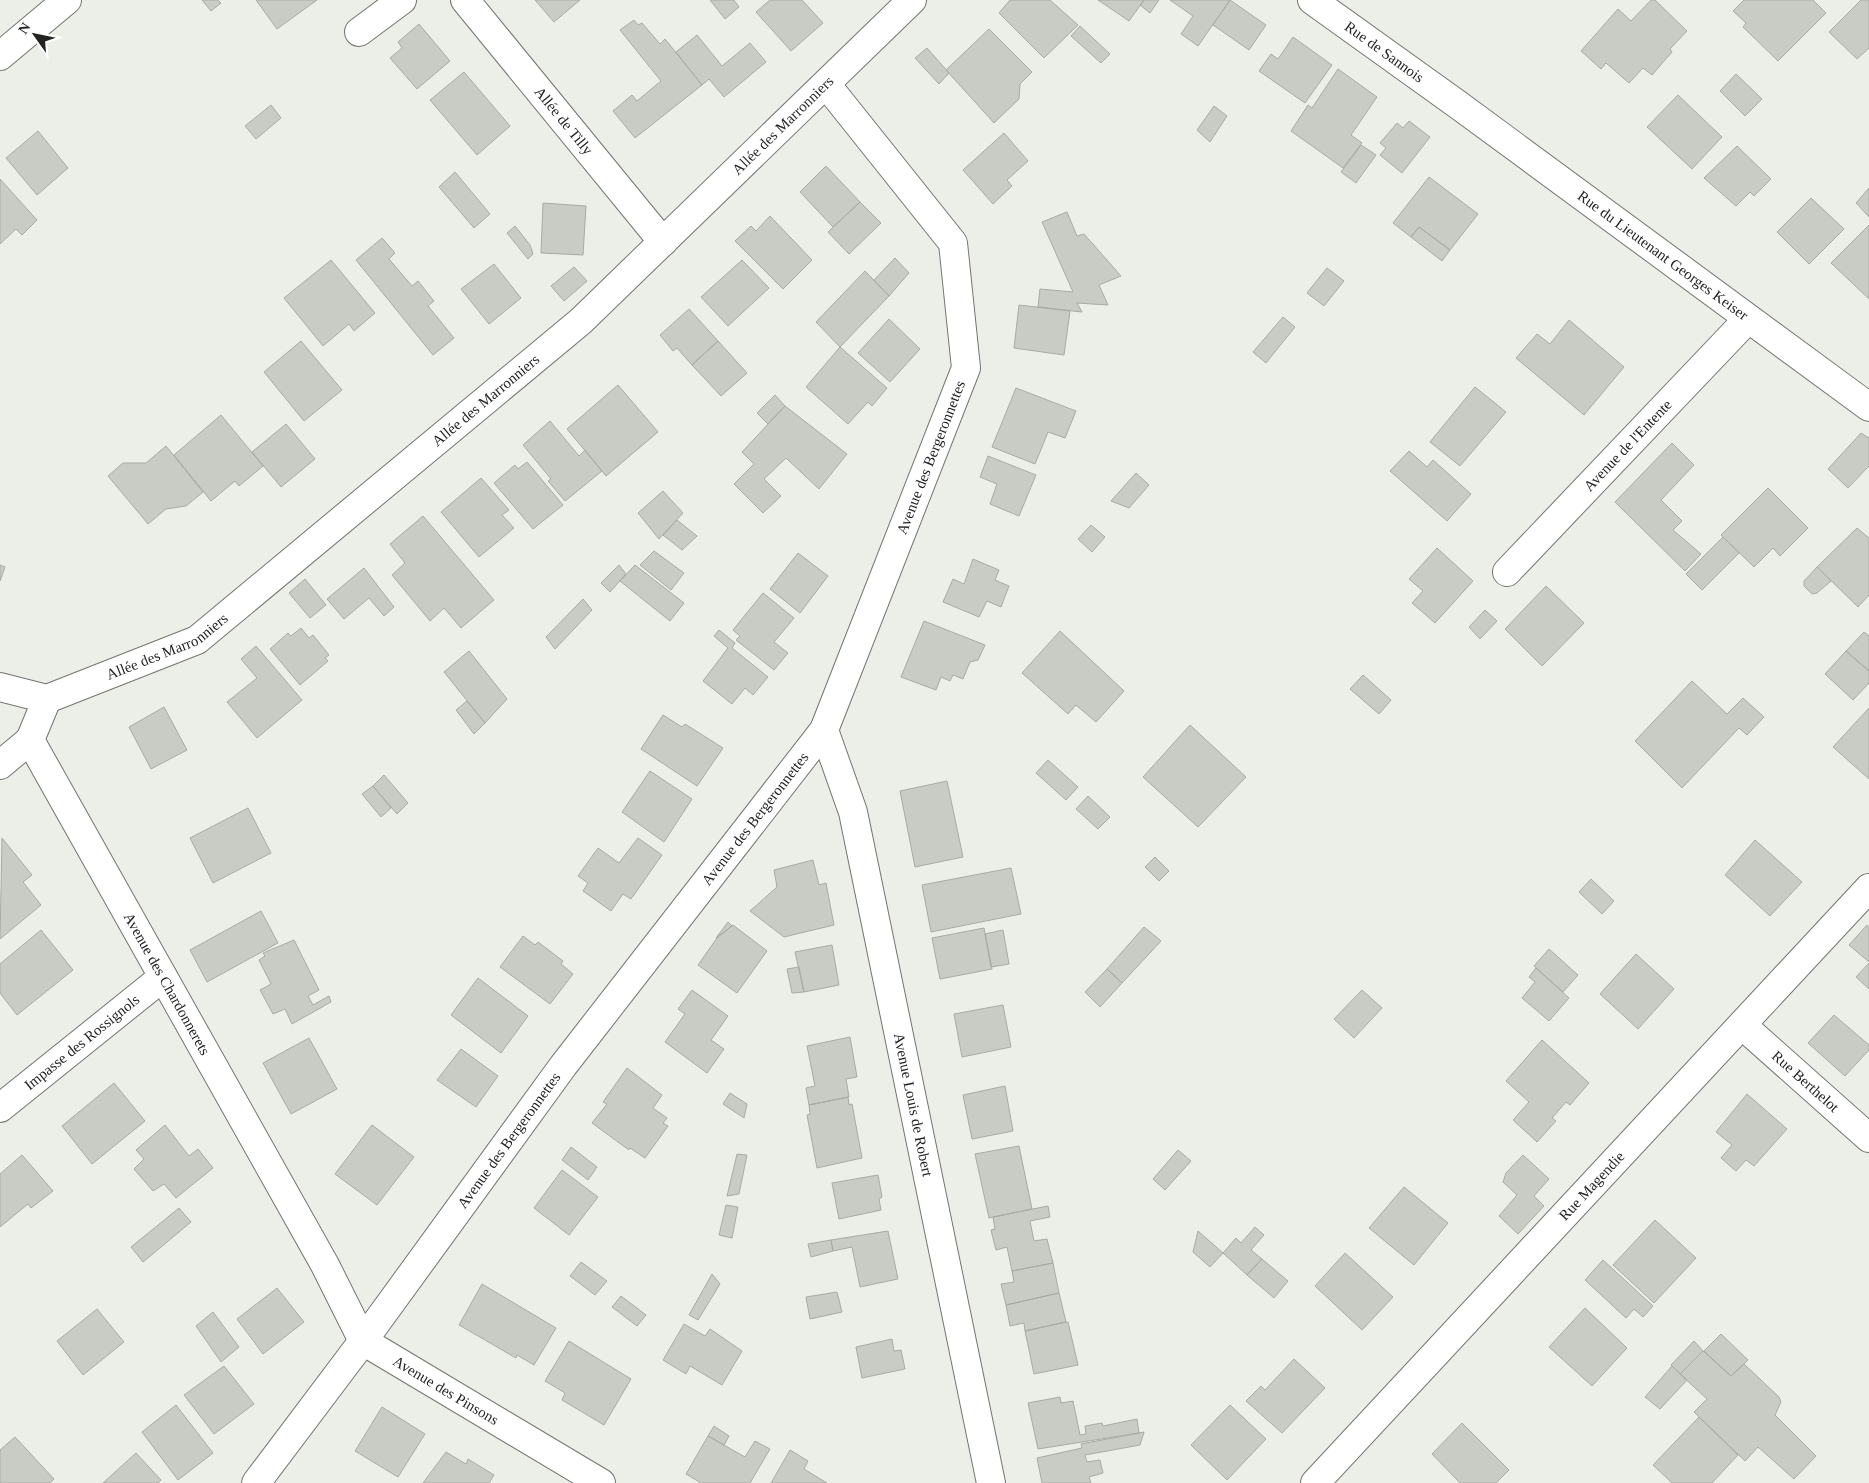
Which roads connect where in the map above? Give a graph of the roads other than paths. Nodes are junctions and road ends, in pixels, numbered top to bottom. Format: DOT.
graph roads {
  1 [pos="67,0"];
  2 [pos="402,0"];
  3 [pos="465,0"];
  4 [pos="912,0"];
  5 [pos="1312,0"];
  6 [pos="358,32"];
  7 [pos="0,56"];
  8 [pos="826,84"];
  9 [pos="1457,104"];
  10 [pos="663,242"];
  11 [pos="1748,319"];
  12 [pos="1869,407"];
  13 [pos="1507,572"];
  14 [pos="0,687"];
  15 [pos="47,699"];
  16 [pos="824,730"];
  17 [pos="30,740"];
  18 [pos="0,765"];
  19 [pos="1869,888"];
  20 [pos="163,977"];
  21 [pos="1742,1025"];
  22 [pos="0,1108"];
  23 [pos="1869,1138"];
  24 [pos="363,1341"];
  25 [pos="256,1483"];
  26 [pos="601,1483"];
  27 [pos="991,1483"];
  28 [pos="1315,1483"];
  1 -- 7 [label="street"];
  2 -- 6 [label="street"];
  3 -- 10 [label="street, Allée de Tilly"];
  4 -- 8 [label="street, Allée des Marronniers"];
  5 -- 9 [label="street, Rue de Sannois"];
  8 -- 10 [label="street, Allée des Marronniers"];
  8 -- 16 [label="street, Avenue des Bergeronnettes"];
  9 -- 11 [label="street, Rue du Lieutenant Georges Keiser"];
  10 -- 15 [label="street, Allée des Marronniers"];
  11 -- 12 [label="street, Rue du Lieutenant Georges Keiser"];
  11 -- 13 [label="street, Avenue de l'Entente"];
  14 -- 15 [label="street"];
  15 -- 17 [label="street"];
  16 -- 24 [label="street, Avenue des Bergeronnettes"];
  16 -- 27 [label="street, Avenue Louis de Robert"];
  17 -- 18 [label="street"];
  17 -- 20 [label="street, Avenue des Chardonnerets"];
  19 -- 21 [label="street, Rue Magendie"];
  20 -- 22 [label="street, Impasse des Rossignols"];
  20 -- 24 [label="street, Avenue des Chardonnerets"];
  21 -- 23 [label="street, Rue Berthelot"];
  21 -- 28 [label="street, Rue Magendie"];
  24 -- 25 [label="street, Avenue des Bergeronnettes"];
  24 -- 26 [label="street, Avenue des Pinsons"];
}
